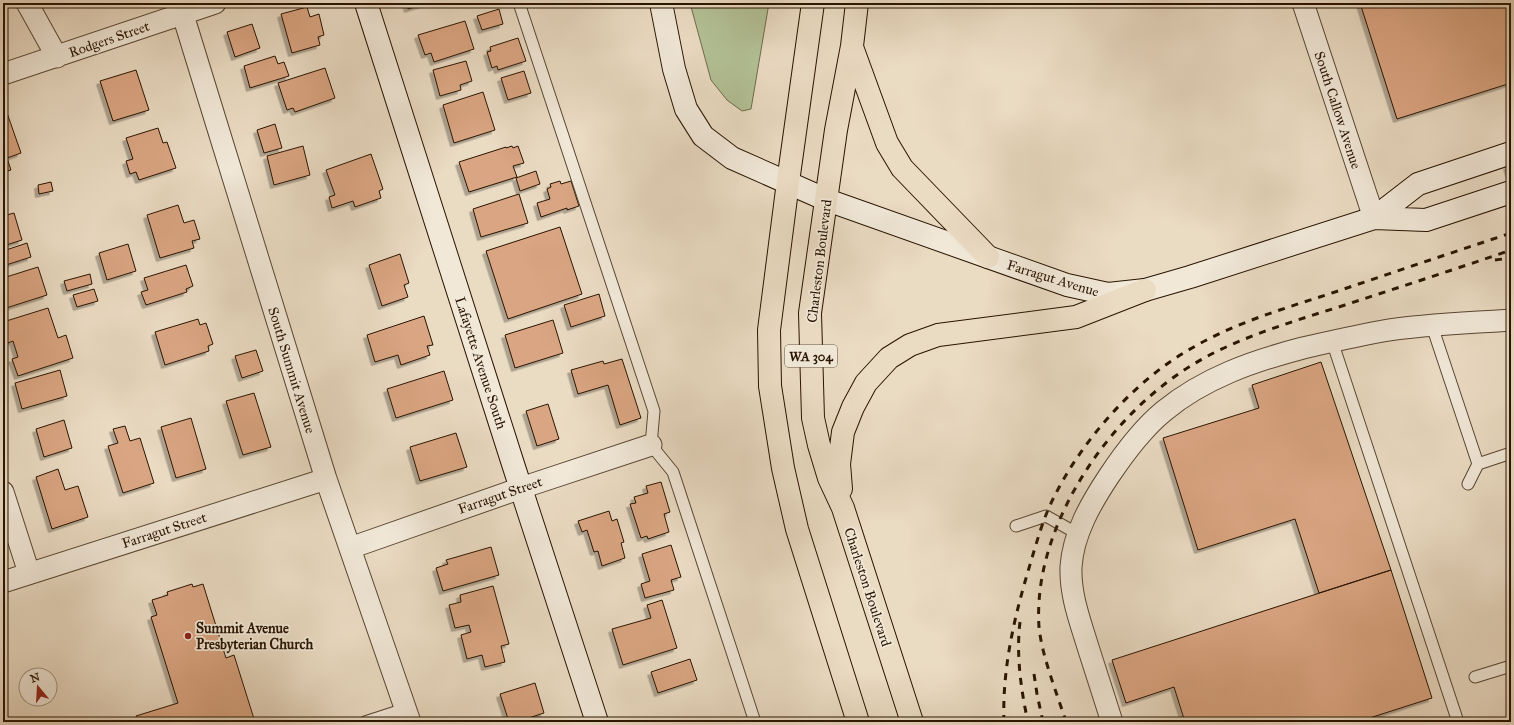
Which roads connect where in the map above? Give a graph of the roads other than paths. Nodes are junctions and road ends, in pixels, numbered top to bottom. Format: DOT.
graph roads {
  1 [pos="27,3"];
  2 [pos="215,3"];
  3 [pos="366,3"];
  4 [pos="519,3"];
  5 [pos="661,3"];
  6 [pos="813,3"];
  7 [pos="857,3"];
  8 [pos="1303,3"];
  9 [pos="183,14"];
  10 [pos="852,46"];
  11 [pos="57,57"];
  12 [pos="3,74"];
  13 [pos="1511,153"];
  14 [pos="788,182"];
  15 [pos="1511,192"];
  16 [pos="827,200"];
  17 [pos="1374,218"];
  18 [pos="988,257"];
  19 [pos="1145,290"];
  20 [pos="1511,320"];
  21 [pos="1432,326"];
  22 [pos="1332,341"];
  23 [pos="651,445"];
  24 [pos="1511,452"];
  25 [pos="1478,464"];
  26 [pos="326,479"];
  27 [pos="1468,484"];
  28 [pos="520,488"];
  29 [pos="3,492"];
  30 [pos="843,508"];
  31 [pos="1016,526"];
  32 [pos="1078,534"];
  33 [pos="350,548"];
  34 [pos="29,573"];
  35 [pos="3,582"];
  36 [pos="1511,666"];
  37 [pos="1475,677"];
  38 [pos="407,716"];
  39 [pos="365,722"];
  40 [pos="597,722"];
  41 [pos="755,722"];
  42 [pos="858,722"];
  43 [pos="912,722"];
  44 [pos="1112,722"];
  45 [pos="1458,722"];
  1 -- 11 [label="street"];
  2 -- 9 [label="street, Rodgers Street"];
  3 -- 28 [label="street, Lafayette Avenue South"];
  4 -- 23 [label="lane"];
  5 -- 14 [label="street"];
  6 -- 14 [label="highway, WA 304"];
  7 -- 10 [label="highway, Charleston Boulevard / WA 304"];
  8 -- 17 [label="street, South Callow Avenue"];
  9 -- 11 [label="street, Rodgers Street"];
  9 -- 26 [label="street, South Summit Avenue"];
  10 -- 16 [label="highway, Charleston Boulevard / WA 304"];
  10 -- 18 [label="highway"];
  11 -- 12 [label="street, Rodgers Street"];
  13 -- 17 [label="street, Farragut Avenue"];
  14 -- 16 [label="street"];
  14 -- 42 [label="highway, WA 304"];
  15 -- 17 [label="street, Farragut Avenue"];
  16 -- 18 [label="street, Farragut Avenue"];
  16 -- 30 [label="highway, Charleston Boulevard / WA 304"];
  17 -- 19 [label="street, Farragut Avenue"];
  18 -- 19 [label="street, Farragut Avenue"];
  19 -- 30 [label="highway"];
  20 -- 21 [label="street"];
  21 -- 22 [label="street"];
  21 -- 25 [label="lane"];
  22 -- 32 [label="street"];
  22 -- 45 [label="lane"];
  23 -- 28 [label="street, Farragut Street"];
  23 -- 41 [label="lane"];
  24 -- 25 [label="lane"];
  25 -- 27 [label="lane"];
  26 -- 33 [label="street, South Summit Avenue"];
  26 -- 34 [label="street, Farragut Street"];
  28 -- 33 [label="street, Farragut Street"];
  28 -- 40 [label="street, Lafayette Avenue South"];
  29 -- 34 [label="street"];
  30 -- 43 [label="highway, Charleston Boulevard / WA 304"];
  31 -- 32 [label="lane"];
  32 -- 44 [label="street"];
  33 -- 38 [label="street, South Summit Avenue"];
  34 -- 35 [label="street, Farragut Street"];
  36 -- 37 [label="lane"];
  38 -- 39 [label="lane"];
}
